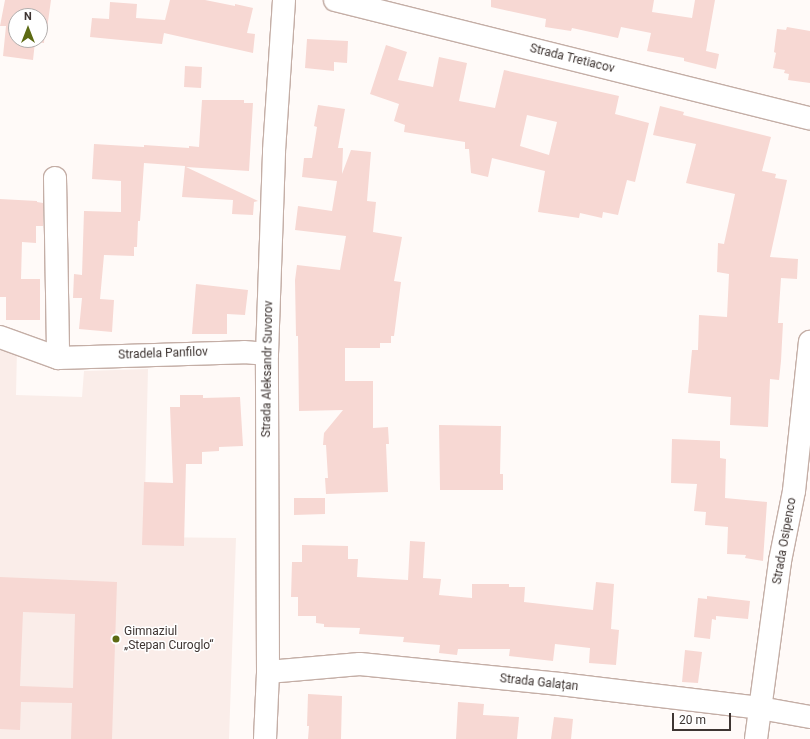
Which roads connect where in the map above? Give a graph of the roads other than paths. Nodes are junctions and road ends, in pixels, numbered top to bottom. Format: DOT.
graph roads {
  1 [pos="284,0"];
  2 [pos="335,0"];
  3 [pos="810,118"];
  4 [pos="55,178"];
  5 [pos="0,337"];
  6 [pos="810,342"];
  7 [pos="267,354"];
  8 [pos="58,358"];
  9 [pos="268,672"];
  10 [pos="760,708"];
  11 [pos="810,717"];
  12 [pos="265,739"];
  13 [pos="756,739"];
  1 -- 7 [label="street, Strada Aleksandr Suvorov"];
  2 -- 3 [label="street, Strada Tretiacov"];
  4 -- 8 [label="street"];
  5 -- 8 [label="street, Stradela Panfilov"];
  6 -- 10 [label="street, Strada Osipenco"];
  7 -- 8 [label="street, Stradela Panfilov"];
  7 -- 9 [label="street, Strada Aleksandr Suvorov"];
  9 -- 10 [label="street, Strada Galațan"];
  9 -- 12 [label="street, Strada Aleksandr Suvorov"];
  10 -- 11 [label="street, Strada Galațan"];
  10 -- 13 [label="street, Strada Osipenco"];
}
